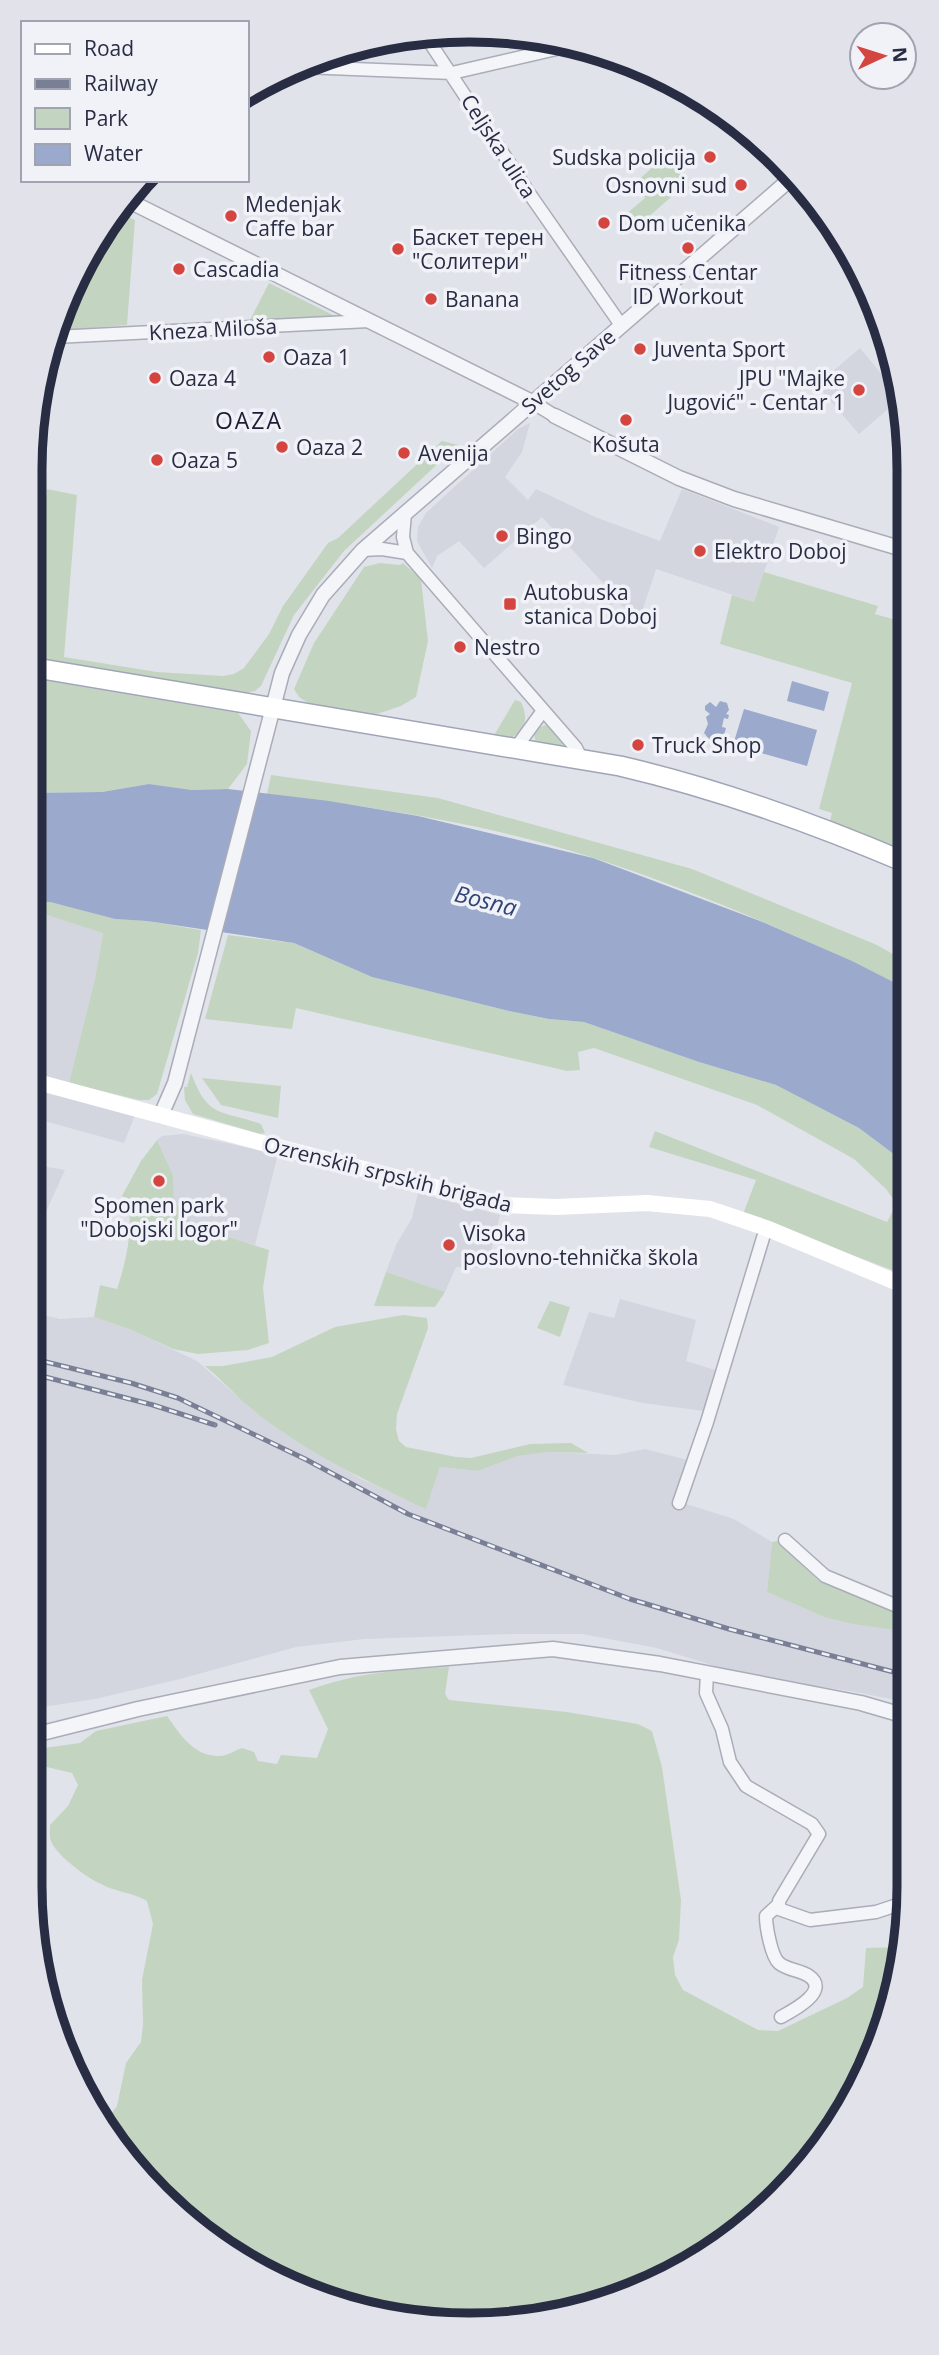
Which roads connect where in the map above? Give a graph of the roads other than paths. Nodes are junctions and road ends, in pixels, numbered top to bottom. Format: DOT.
graph roads {
  1 [pos="431,44"];
  2 [pos="552,50"];
  3 [pos="325,68"];
  4 [pos="452,73"];
  5 [pos="786,183"];
  6 [pos="134,204"];
  7 [pos="372,321"];
  8 [pos="621,325"];
  9 [pos="64,337"];
  10 [pos="532,402"];
  11 [pos="555,416"];
  12 [pos="405,513"];
  13 [pos="897,548"];
  14 [pos="363,550"];
  15 [pos="407,553"];
  16 [pos="42,669"];
  17 [pos="274,708"];
  18 [pos="542,712"];
  19 [pos="515,749"];
  20 [pos="582,760"];
  21 [pos="897,859"];
  22 [pos="42,1083"];
  23 [pos="161,1115"];
  24 [pos="766,1228"];
  25 [pos="897,1282"];
  26 [pos="679,1503"];
  27 [pos="785,1540"];
  28 [pos="897,1606"];
  29 [pos="707,1673"];
  30 [pos="897,1713"];
  31 [pos="42,1734"];
  32 [pos="778,1905"];
  33 [pos="896,1905"];
  34 [pos="781,2017"];
  1 -- 4 [label="street, Celjska ulica"];
  2 -- 4 [label="street"];
  3 -- 4 [label="street"];
  4 -- 8 [label="street, Celjska ulica"];
  5 -- 8 [label="street, Svetog Save"];
  6 -- 7 [label="street"];
  7 -- 9 [label="street, Kneza Miloša"];
  7 -- 10 [label="street"];
  8 -- 10 [label="street, Svetog Save"];
  10 -- 11 [label="street"];
  10 -- 12 [label="street, Svetog Save"];
  11 -- 13 [label="street"];
  12 -- 14 [label="street, Svetog Save"];
  12 -- 15 [label="street"];
  14 -- 15 [label="street"];
  14 -- 17 [label="street, Svetog Save"];
  15 -- 18 [label="street"];
  16 -- 17 [label="main road"];
  17 -- 19 [label="main road"];
  17 -- 23 [label="street, Svetog Save"];
  18 -- 19 [label="street"];
  18 -- 20 [label="street"];
  19 -- 20 [label="main road"];
  20 -- 21 [label="main road"];
  22 -- 23 [label="main road, Ozrenskih srpskih brigada"];
  23 -- 24 [label="main road, Ozrenskih srpskih brigada"];
  24 -- 25 [label="main road, Ozrenskih srpskih brigada"];
  24 -- 26 [label="street"];
  27 -- 28 [label="street"];
  29 -- 30 [label="street"];
  29 -- 31 [label="street"];
  29 -- 32 [label="street"];
  32 -- 33 [label="street"];
  32 -- 34 [label="street"];
}
